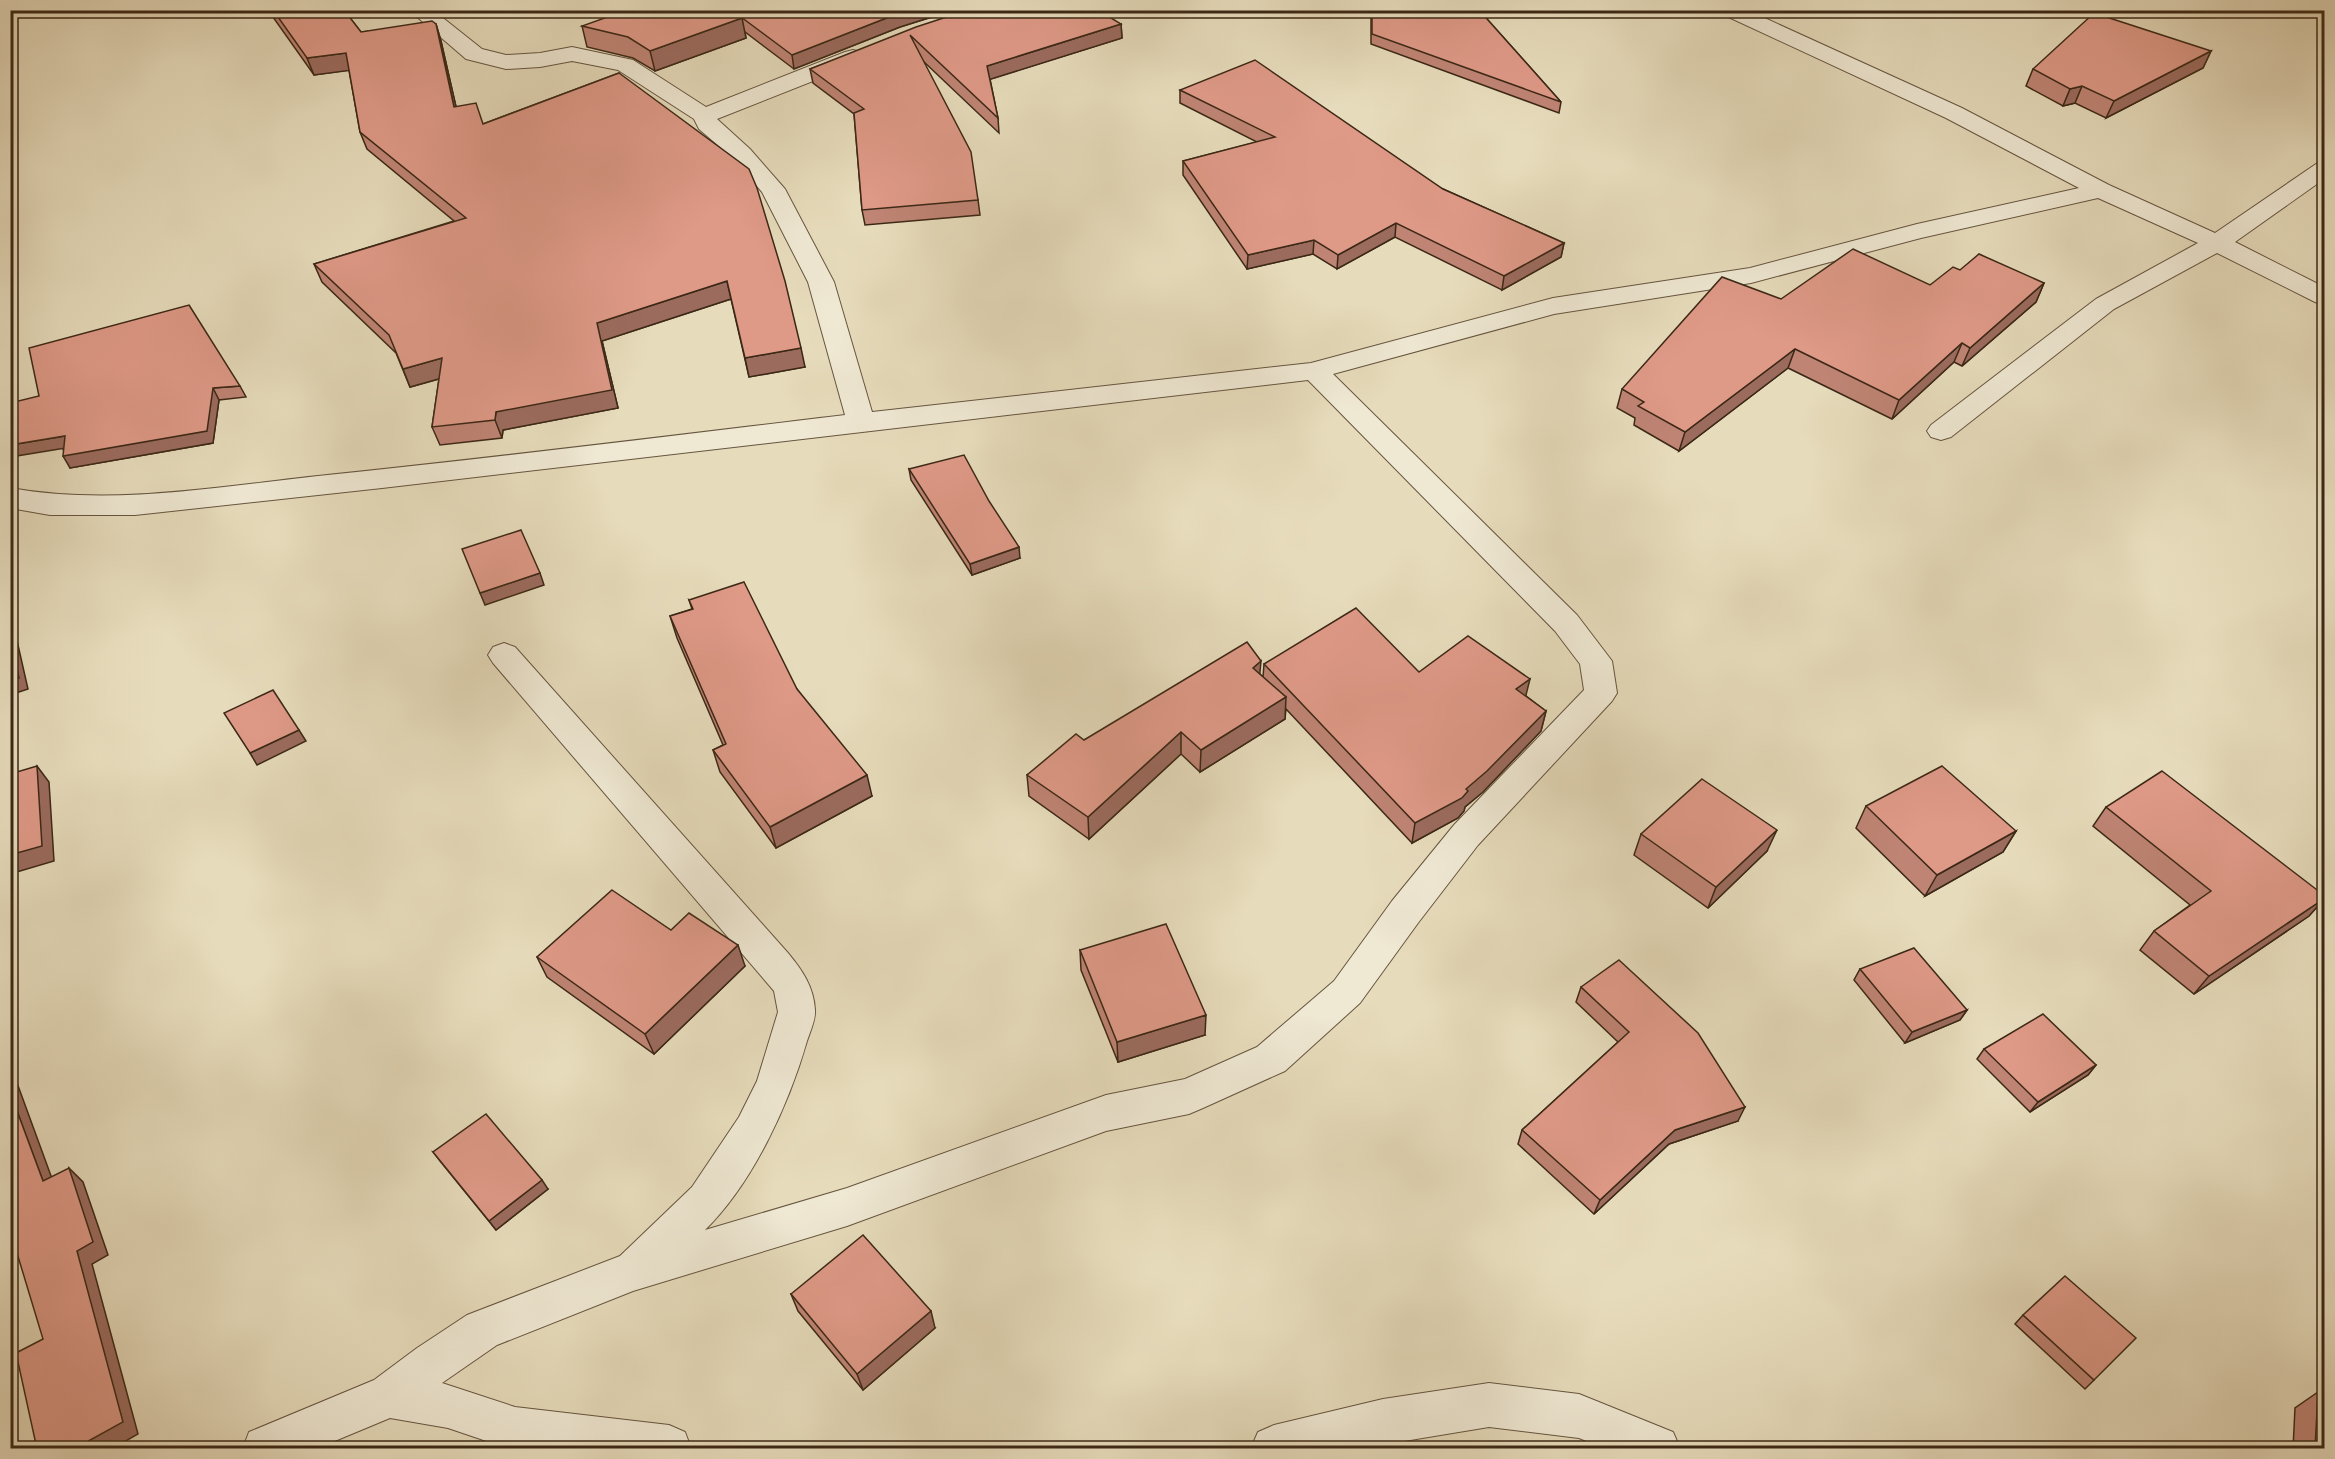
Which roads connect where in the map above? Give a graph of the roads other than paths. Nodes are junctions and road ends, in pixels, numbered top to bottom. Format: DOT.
graph roads {
  1 [pos="419,10"];
  2 [pos="1729,10"];
  3 [pos="877,47"];
  4 [pos="704,116"];
  5 [pos="2325,169"];
  6 [pos="2101,190"];
  7 [pos="2217,243"];
  8 [pos="2325,297"];
  9 [pos="1314,371"];
  10 [pos="861,423"];
  11 [pos="1941,431"];
  12 [pos="10,498"];
  13 [pos="504,655"];
  14 [pos="633,1271"];
  15 [pos="390,1396"];
  16 [pos="266,1449"];
  17 [pos="669,1449"];
  18 [pos="1274,1449"];
  19 [pos="1657,1449"];
  1 -- 4 [label="street"];
  2 -- 6 [label="street"];
  3 -- 4 [label="street"];
  4 -- 10 [label="street"];
  5 -- 7 [label="street"];
  6 -- 7 [label="street"];
  6 -- 9 [label="street"];
  7 -- 8 [label="street"];
  7 -- 11 [label="street"];
  9 -- 10 [label="street"];
  9 -- 14 [label="street"];
  10 -- 12 [label="street"];
  13 -- 14 [label="street"];
  14 -- 15 [label="street"];
  15 -- 16 [label="street"];
  15 -- 17 [label="street"];
  18 -- 19 [label="street"];
}
